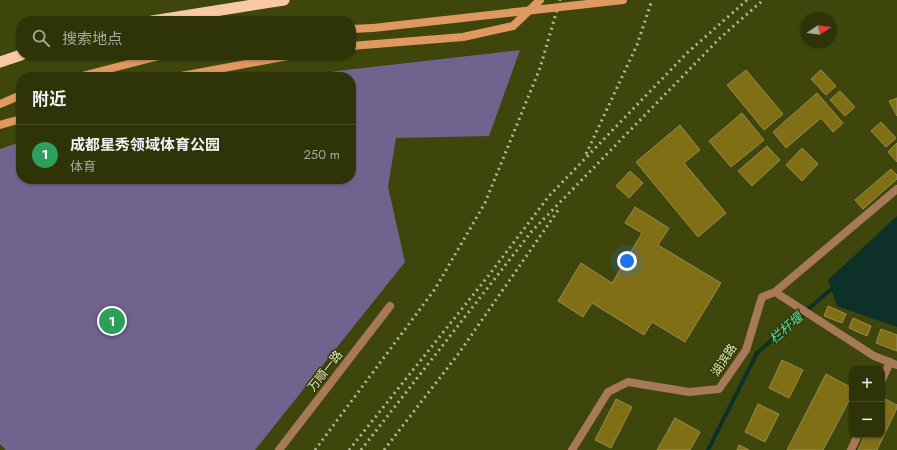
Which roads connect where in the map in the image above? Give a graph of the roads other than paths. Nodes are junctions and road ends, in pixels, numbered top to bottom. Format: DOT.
graph roads {
  1 [pos="284,0"];
  2 [pos="540,0"];
  3 [pos="623,0"];
  4 [pos="181,16"];
  5 [pos="356,30"];
  6 [pos="356,46"];
  7 [pos="16,57"];
  8 [pos="144,60"];
  9 [pos="266,60"];
  10 [pos="0,62"];
  11 [pos="97,72"];
  12 [pos="203,72"];
  13 [pos="16,97"];
  14 [pos="0,104"];
  15 [pos="16,120"];
  16 [pos="0,125"];
  17 [pos="897,189"];
  18 [pos="775,292"];
  19 [pos="390,306"];
  20 [pos="893,363"];
  21 [pos="885,375"];
  22 [pos="857,438"];
  23 [pos="278,450"];
  24 [pos="572,450"];
  25 [pos="851,450"];
  1 -- 4 [label="highway"];
  2 -- 6 [label="main road"];
  3 -- 5 [label="main road, bridge"];
  7 -- 10 [label="highway"];
  8 -- 11 [label="main road"];
  9 -- 12 [label="main road"];
  13 -- 14 [label="main road"];
  15 -- 16 [label="main road"];
  17 -- 18 [label="street"];
  18 -- 20 [label="street"];
  18 -- 24 [label="street, 湖滨路"];
  19 -- 23 [label="street, 万顺一路"];
  20 -- 21 [label="street"];
  22 -- 25 [label="street"];
}
